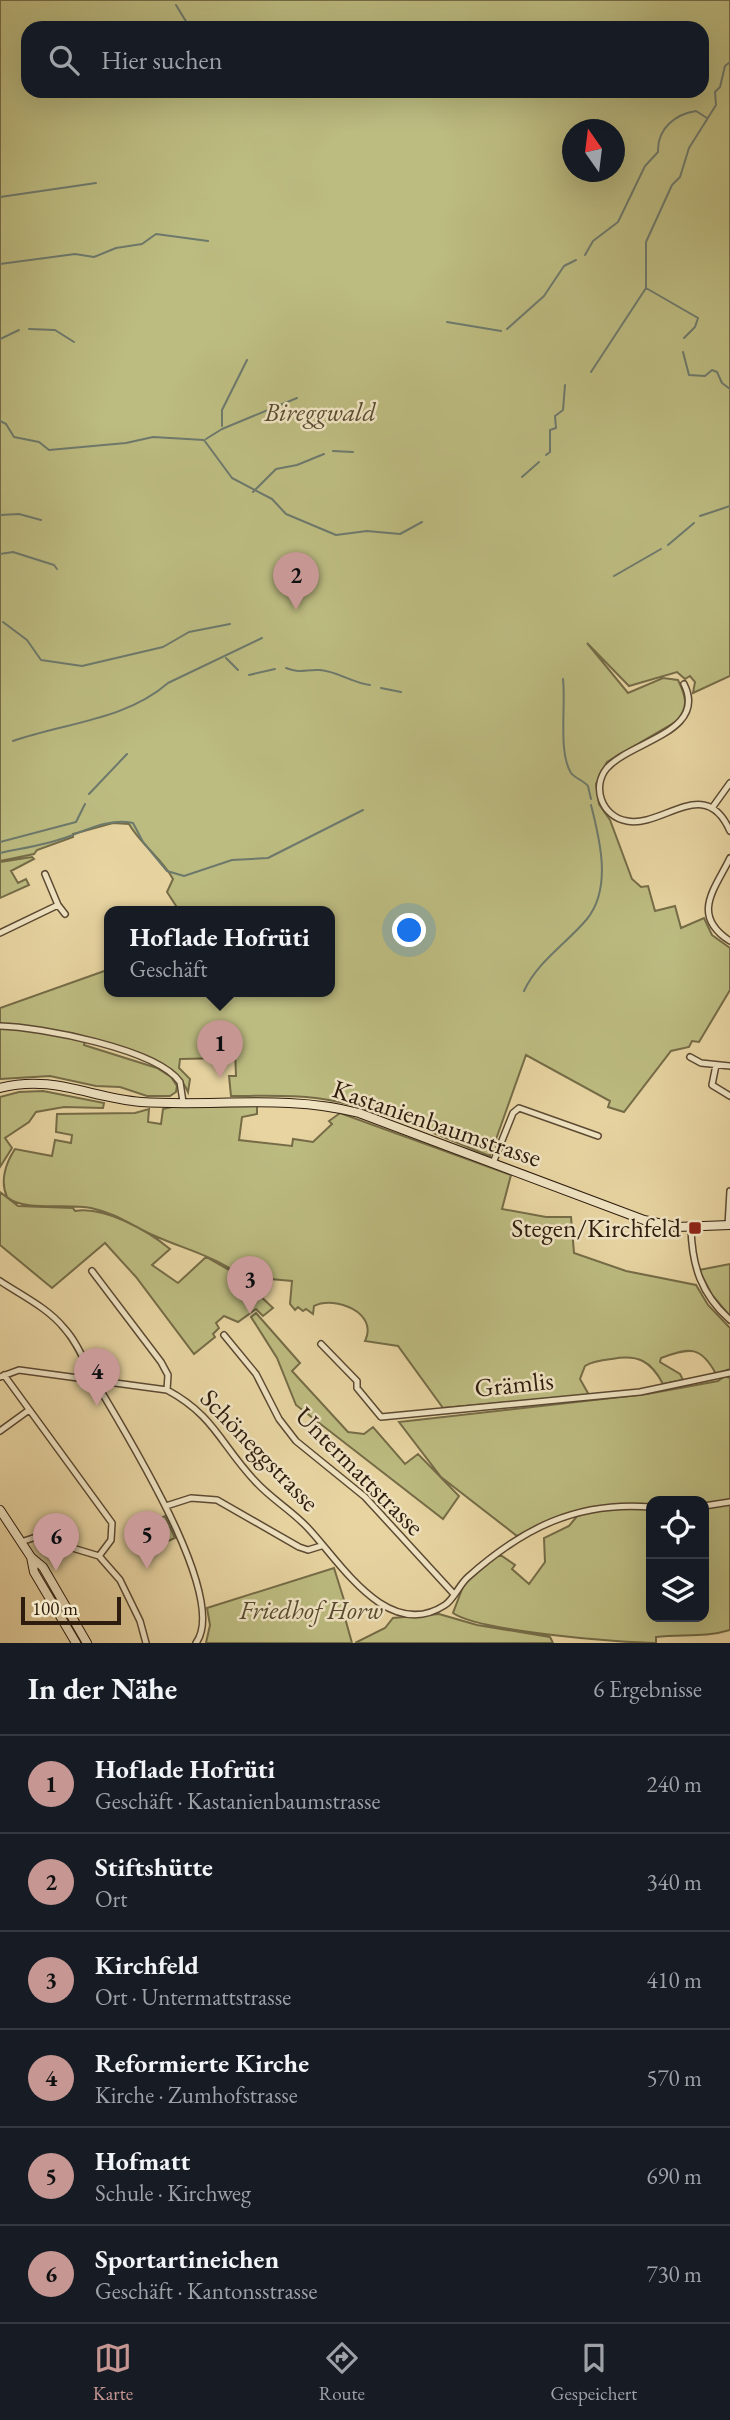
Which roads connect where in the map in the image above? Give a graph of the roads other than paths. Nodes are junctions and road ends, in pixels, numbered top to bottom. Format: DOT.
graph roads {
  1 [pos="684,684"];
  2 [pos="730,783"];
  3 [pos="712,808"];
  4 [pos="730,831"];
  5 [pos="730,858"];
  6 [pos="45,874"];
  7 [pos="58,905"];
  8 [pos="65,914"];
  9 [pos="0,933"];
  10 [pos="730,941"];
  11 [pos="0,1026"];
  12 [pos="690,1056"];
  13 [pos="716,1065"];
  14 [pos="730,1066"];
  15 [pos="0,1088"];
  16 [pos="730,1096"];
  17 [pos="183,1102"];
  18 [pos="598,1136"];
  19 [pos="493,1163"];
  20 [pos="730,1191"];
  21 [pos="729,1226"];
  22 [pos="691,1228"];
  23 [pos="92,1271"];
  24 [pos="0,1281"];
  25 [pos="730,1320"];
  26 [pos="224,1335"];
  27 [pos="321,1344"];
  28 [pos="730,1373"];
  29 [pos="2,1376"];
  30 [pos="95,1379"];
  31 [pos="167,1390"];
  32 [pos="29,1410"];
  33 [pos="0,1431"];
  34 [pos="730,1502"];
  35 [pos="709,1505"];
  36 [pos="166,1506"];
  37 [pos="646,1507"];
  38 [pos="0,1510"];
  39 [pos="21,1542"];
  40 [pos="321,1546"];
  41 [pos="99,1556"];
  42 [pos="31,1557"];
  43 [pos="453,1593"];
  44 [pos="76,1643"];
  45 [pos="86,1643"];
  46 [pos="146,1643"];
  47 [pos="196,1643"];
  1 -- 3 [label="street"];
  2 -- 3 [label="street"];
  3 -- 4 [label="street"];
  5 -- 10 [label="street"];
  6 -- 7 [label="street"];
  7 -- 8 [label="street"];
  7 -- 9 [label="street"];
  11 -- 17 [label="street"];
  12 -- 13 [label="street"];
  13 -- 14 [label="street"];
  13 -- 16 [label="street"];
  15 -- 17 [label="street, Kastanienbaumstrasse"];
  17 -- 19 [label="street, Kastanienbaumstrasse"];
  18 -- 19 [label="street"];
  19 -- 22 [label="street, Kastanienbaumstrasse"];
  20 -- 21 [label="street"];
  21 -- 22 [label="street, Kastanienbaumstrasse"];
  22 -- 25 [label="street"];
  23 -- 31 [label="street"];
  24 -- 30 [label="street"];
  26 -- 43 [label="street, Untermattstrasse"];
  27 -- 28 [label="street, Grämlis"];
  29 -- 30 [label="street, Schöneggstrasse"];
  29 -- 32 [label="street"];
  30 -- 31 [label="street, Schöneggstrasse"];
  30 -- 36 [label="street"];
  31 -- 40 [label="street, Schöneggstrasse"];
  32 -- 33 [label="street"];
  32 -- 41 [label="street"];
  34 -- 35 [label="street"];
  36 -- 40 [label="street"];
  36 -- 47 [label="street"];
  37 -- 43 [label="street, Schöneggstrasse"];
  38 -- 39 [label="street"];
  39 -- 41 [label="street"];
  39 -- 42 [label="street"];
  40 -- 43 [label="street, Schöneggstrasse"];
  41 -- 46 [label="street"];
  42 -- 44 [label="street"];
  42 -- 45 [label="street"];
}
